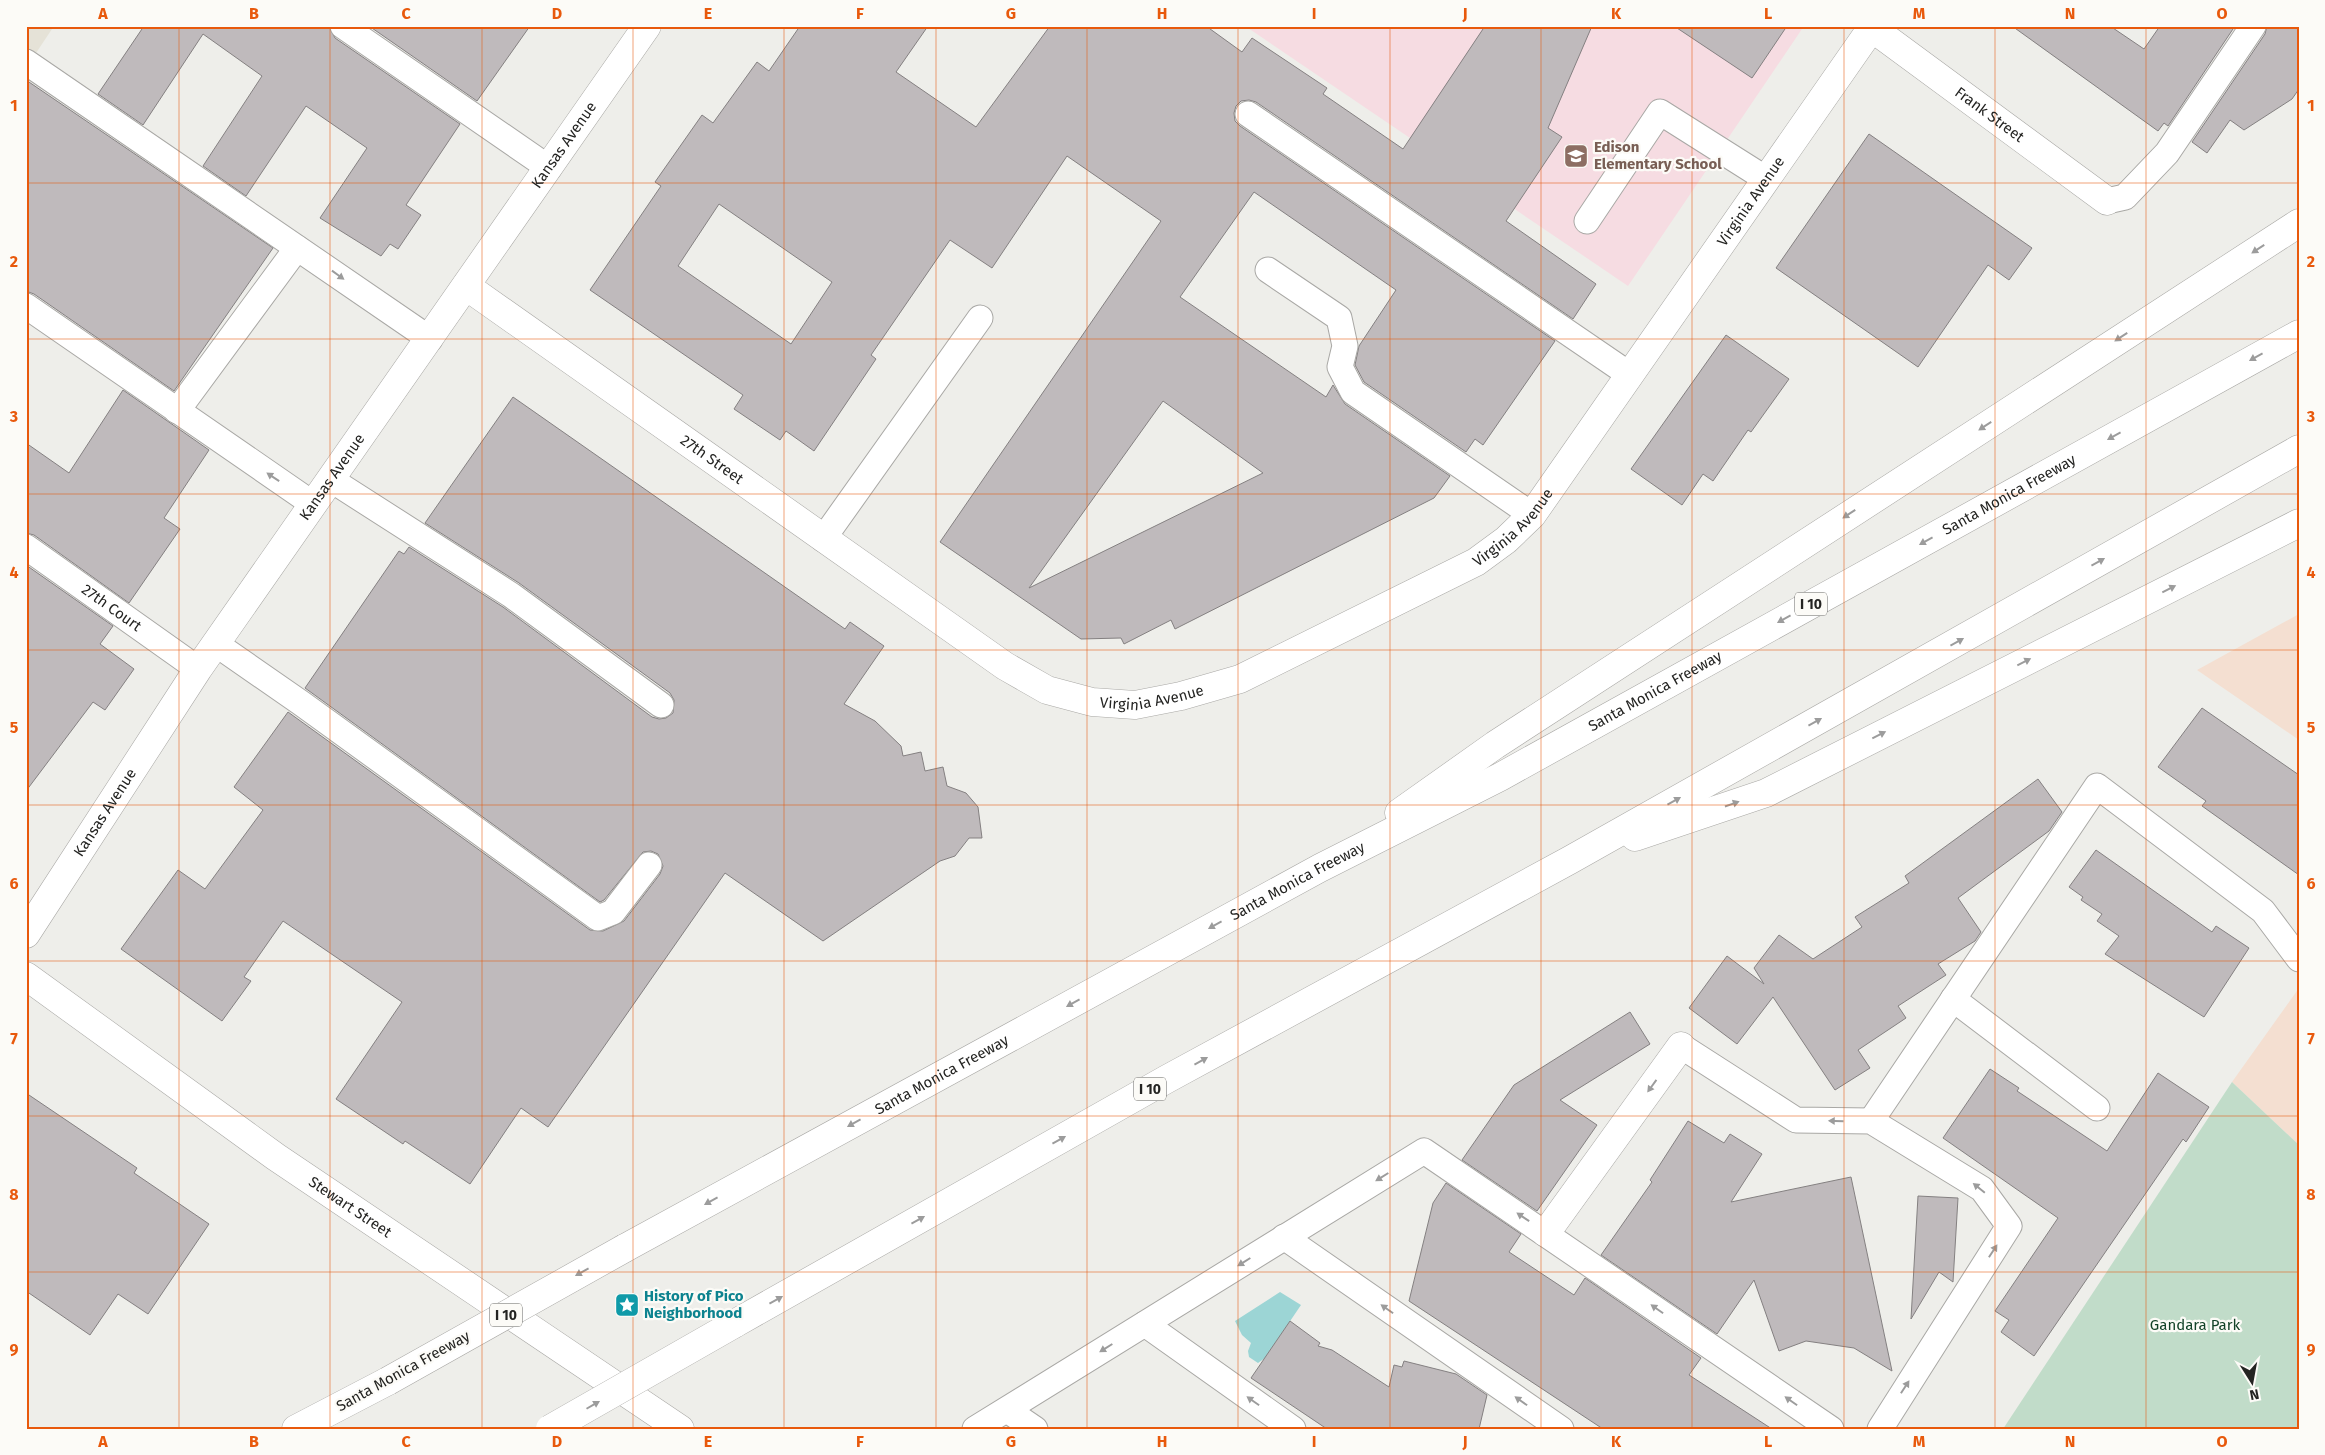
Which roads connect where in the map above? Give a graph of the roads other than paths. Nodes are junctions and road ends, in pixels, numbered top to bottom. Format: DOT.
graph roads {
  1 [pos="343,26"];
  2 [pos="647,26"];
  3 [pos="2253,26"];
  4 [pos="1872,27"];
  5 [pos="26,62"];
  6 [pos="1248,114"];
  7 [pos="548,168"];
  8 [pos="1766,180"];
  9 [pos="2107,201"];
  10 [pos="1587,221"];
  11 [pos="2299,223"];
  12 [pos="297,248"];
  13 [pos="1268,270"];
  14 [pos="466,286"];
  15 [pos="26,306"];
  16 [pos="980,318"];
  17 [pos="2299,334"];
  18 [pos="430,339"];
  19 [pos="1630,375"];
  20 [pos="176,411"];
  21 [pos="2299,449"];
  22 [pos="330,479"];
  23 [pos="313,504"];
  24 [pos="1532,515"];
  25 [pos="2299,523"];
  26 [pos="823,539"];
  27 [pos="26,547"];
  28 [pos="958,634"];
  29 [pos="216,644"];
  30 [pos="198,669"];
  31 [pos="661,704"];
  32 [pos="1570,860"];
  33 [pos="649,865"];
  34 [pos="1320,868"];
  35 [pos="26,934"];
  36 [pos="2299,959"];
  37 [pos="26,976"];
  38 [pos="1953,999"];
  39 [pos="1681,1046"];
  40 [pos="2097,1108"];
  41 [pos="1871,1121"];
  42 [pos="1546,1233"];
  43 [pos="1284,1237"];
  44 [pos="1145,1324"];
  45 [pos="1007,1410"];
  46 [pos="296,1429"];
  47 [pos="550,1429"];
  48 [pos="680,1429"];
  49 [pos="974,1429"];
  50 [pos="1035,1429"];
  51 [pos="1293,1429"];
  52 [pos="1561,1429"];
  53 [pos="1831,1429"];
  54 [pos="1880,1429"];
  1 -- 7 [label="lane"];
  2 -- 7 [label="main road, Kansas Avenue"];
  3 -- 9 [label="lane"];
  4 -- 8 [label="main road, Virginia Avenue"];
  4 -- 9 [label="main road, Frank Street"];
  5 -- 12 [label="lane"];
  6 -- 19 [label="lane"];
  7 -- 14 [label="main road, Kansas Avenue"];
  8 -- 10 [label="lane"];
  8 -- 19 [label="main road, Virginia Avenue"];
  11 -- 34 [label="main road, one-way"];
  12 -- 18 [label="lane, one-way"];
  12 -- 20 [label="lane"];
  13 -- 24 [label="lane"];
  14 -- 18 [label="main road, Kansas Avenue"];
  14 -- 26 [label="main road, 27th Street"];
  15 -- 20 [label="lane"];
  16 -- 26 [label="lane"];
  17 -- 34 [label="main road, Santa Monica Freeway / I 10, one-way"];
  18 -- 22 [label="main road, Kansas Avenue"];
  19 -- 24 [label="main road, Virginia Avenue"];
  23 -- 20 [label="lane, one-way"];
  32 -- 21 [label="main road, I 10, one-way"];
  22 -- 23 [label="main road, Kansas Avenue"];
  22 -- 31 [label="lane"];
  23 -- 29 [label="main road, Kansas Avenue"];
  24 -- 28 [label="main road, Virginia Avenue"];
  32 -- 25 [label="main road, one-way"];
  26 -- 28 [label="main road, 27th Street"];
  27 -- 30 [label="lane, 27th Court"];
  29 -- 30 [label="main road, Kansas Avenue"];
  29 -- 33 [label="lane"];
  30 -- 35 [label="main road, Kansas Avenue"];
  47 -- 32 [label="main road, I 10, one-way, bridge"];
  34 -- 46 [label="main road, Santa Monica Freeway / I 10, one-way, bridge"];
  36 -- 38 [label="lane"];
  37 -- 48 [label="main road, Stewart Street"];
  38 -- 40 [label="lane"];
  38 -- 41 [label="lane"];
  41 -- 39 [label="lane, one-way"];
  39 -- 42 [label="main road, one-way"];
  54 -- 41 [label="lane, one-way"];
  42 -- 43 [label="lane, one-way"];
  53 -- 42 [label="lane, one-way"];
  43 -- 44 [label="lane, one-way"];
  52 -- 43 [label="lane, one-way"];
  44 -- 45 [label="lane, one-way"];
  51 -- 44 [label="lane, one-way"];
  45 -- 49 [label="lane"];
  45 -- 50 [label="lane"];
}
